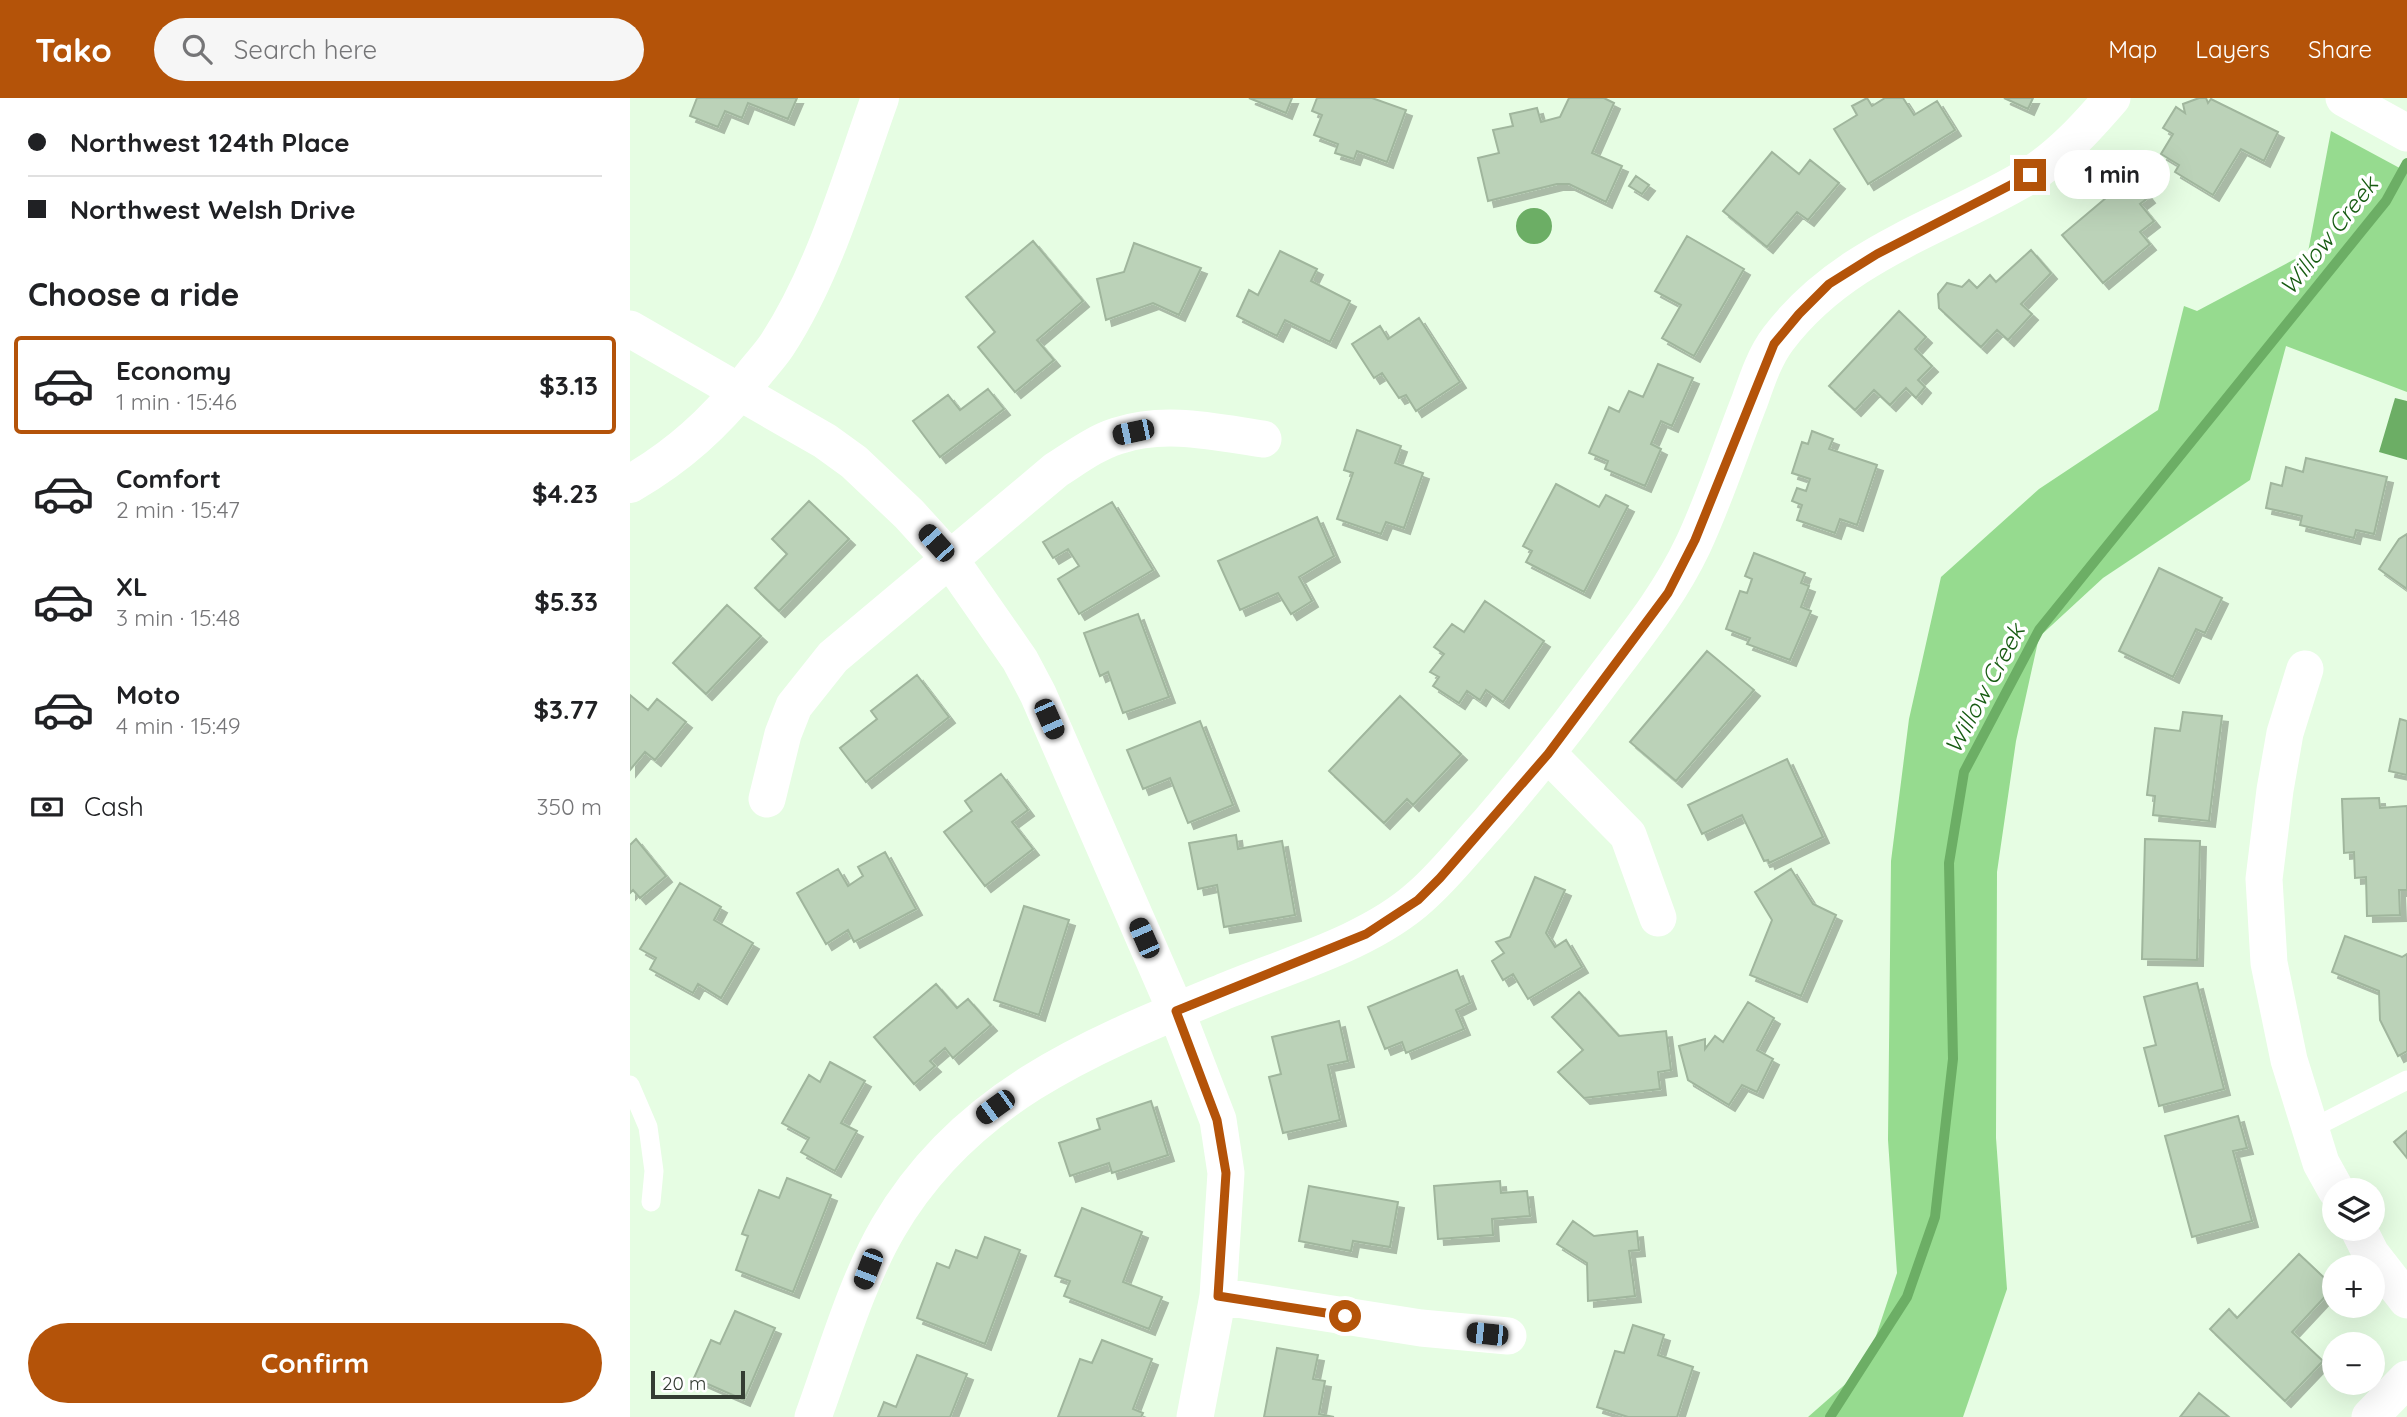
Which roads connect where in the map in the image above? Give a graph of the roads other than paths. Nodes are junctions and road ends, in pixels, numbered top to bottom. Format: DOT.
graph roads {
  1 [pos="880,98"];
  2 [pos="2112,98"];
  3 [pos="2345,98"];
  4 [pos="2407,133"];
  5 [pos="630,329"];
  6 [pos="738,392"];
  7 [pos="1263,439"];
  8 [pos="630,484"];
  9 [pos="949,558"];
  10 [pos="2305,669"];
  11 [pos="1548,754"];
  12 [pos="767,799"];
  13 [pos="1658,918"];
  14 [pos="1176,1011"];
  15 [pos="2407,1080"];
  16 [pos="630,1086"];
  17 [pos="2311,1129"];
  18 [pos="2329,1178"];
  19 [pos="651,1202"];
  20 [pos="2364,1241"];
  21 [pos="1218,1296"];
  22 [pos="2407,1300"];
  23 [pos="1508,1336"];
  24 [pos="2407,1379"];
  25 [pos="813,1417"];
  26 [pos="1195,1417"];
  27 [pos="2370,1417"];
  1 -- 6 [label="street"];
  2 -- 11 [label="street"];
  3 -- 4 [label="street"];
  5 -- 6 [label="street"];
  6 -- 8 [label="street"];
  6 -- 9 [label="street"];
  7 -- 9 [label="street"];
  9 -- 12 [label="street"];
  9 -- 14 [label="street"];
  10 -- 17 [label="street"];
  11 -- 13 [label="street"];
  11 -- 14 [label="street"];
  14 -- 21 [label="street"];
  14 -- 25 [label="street"];
  15 -- 17 [label="lane"];
  16 -- 19 [label="lane"];
  17 -- 18 [label="street"];
  20 -- 22 [label="street"];
  21 -- 23 [label="street"];
  21 -- 26 [label="street"];
  24 -- 27 [label="street"];
}
